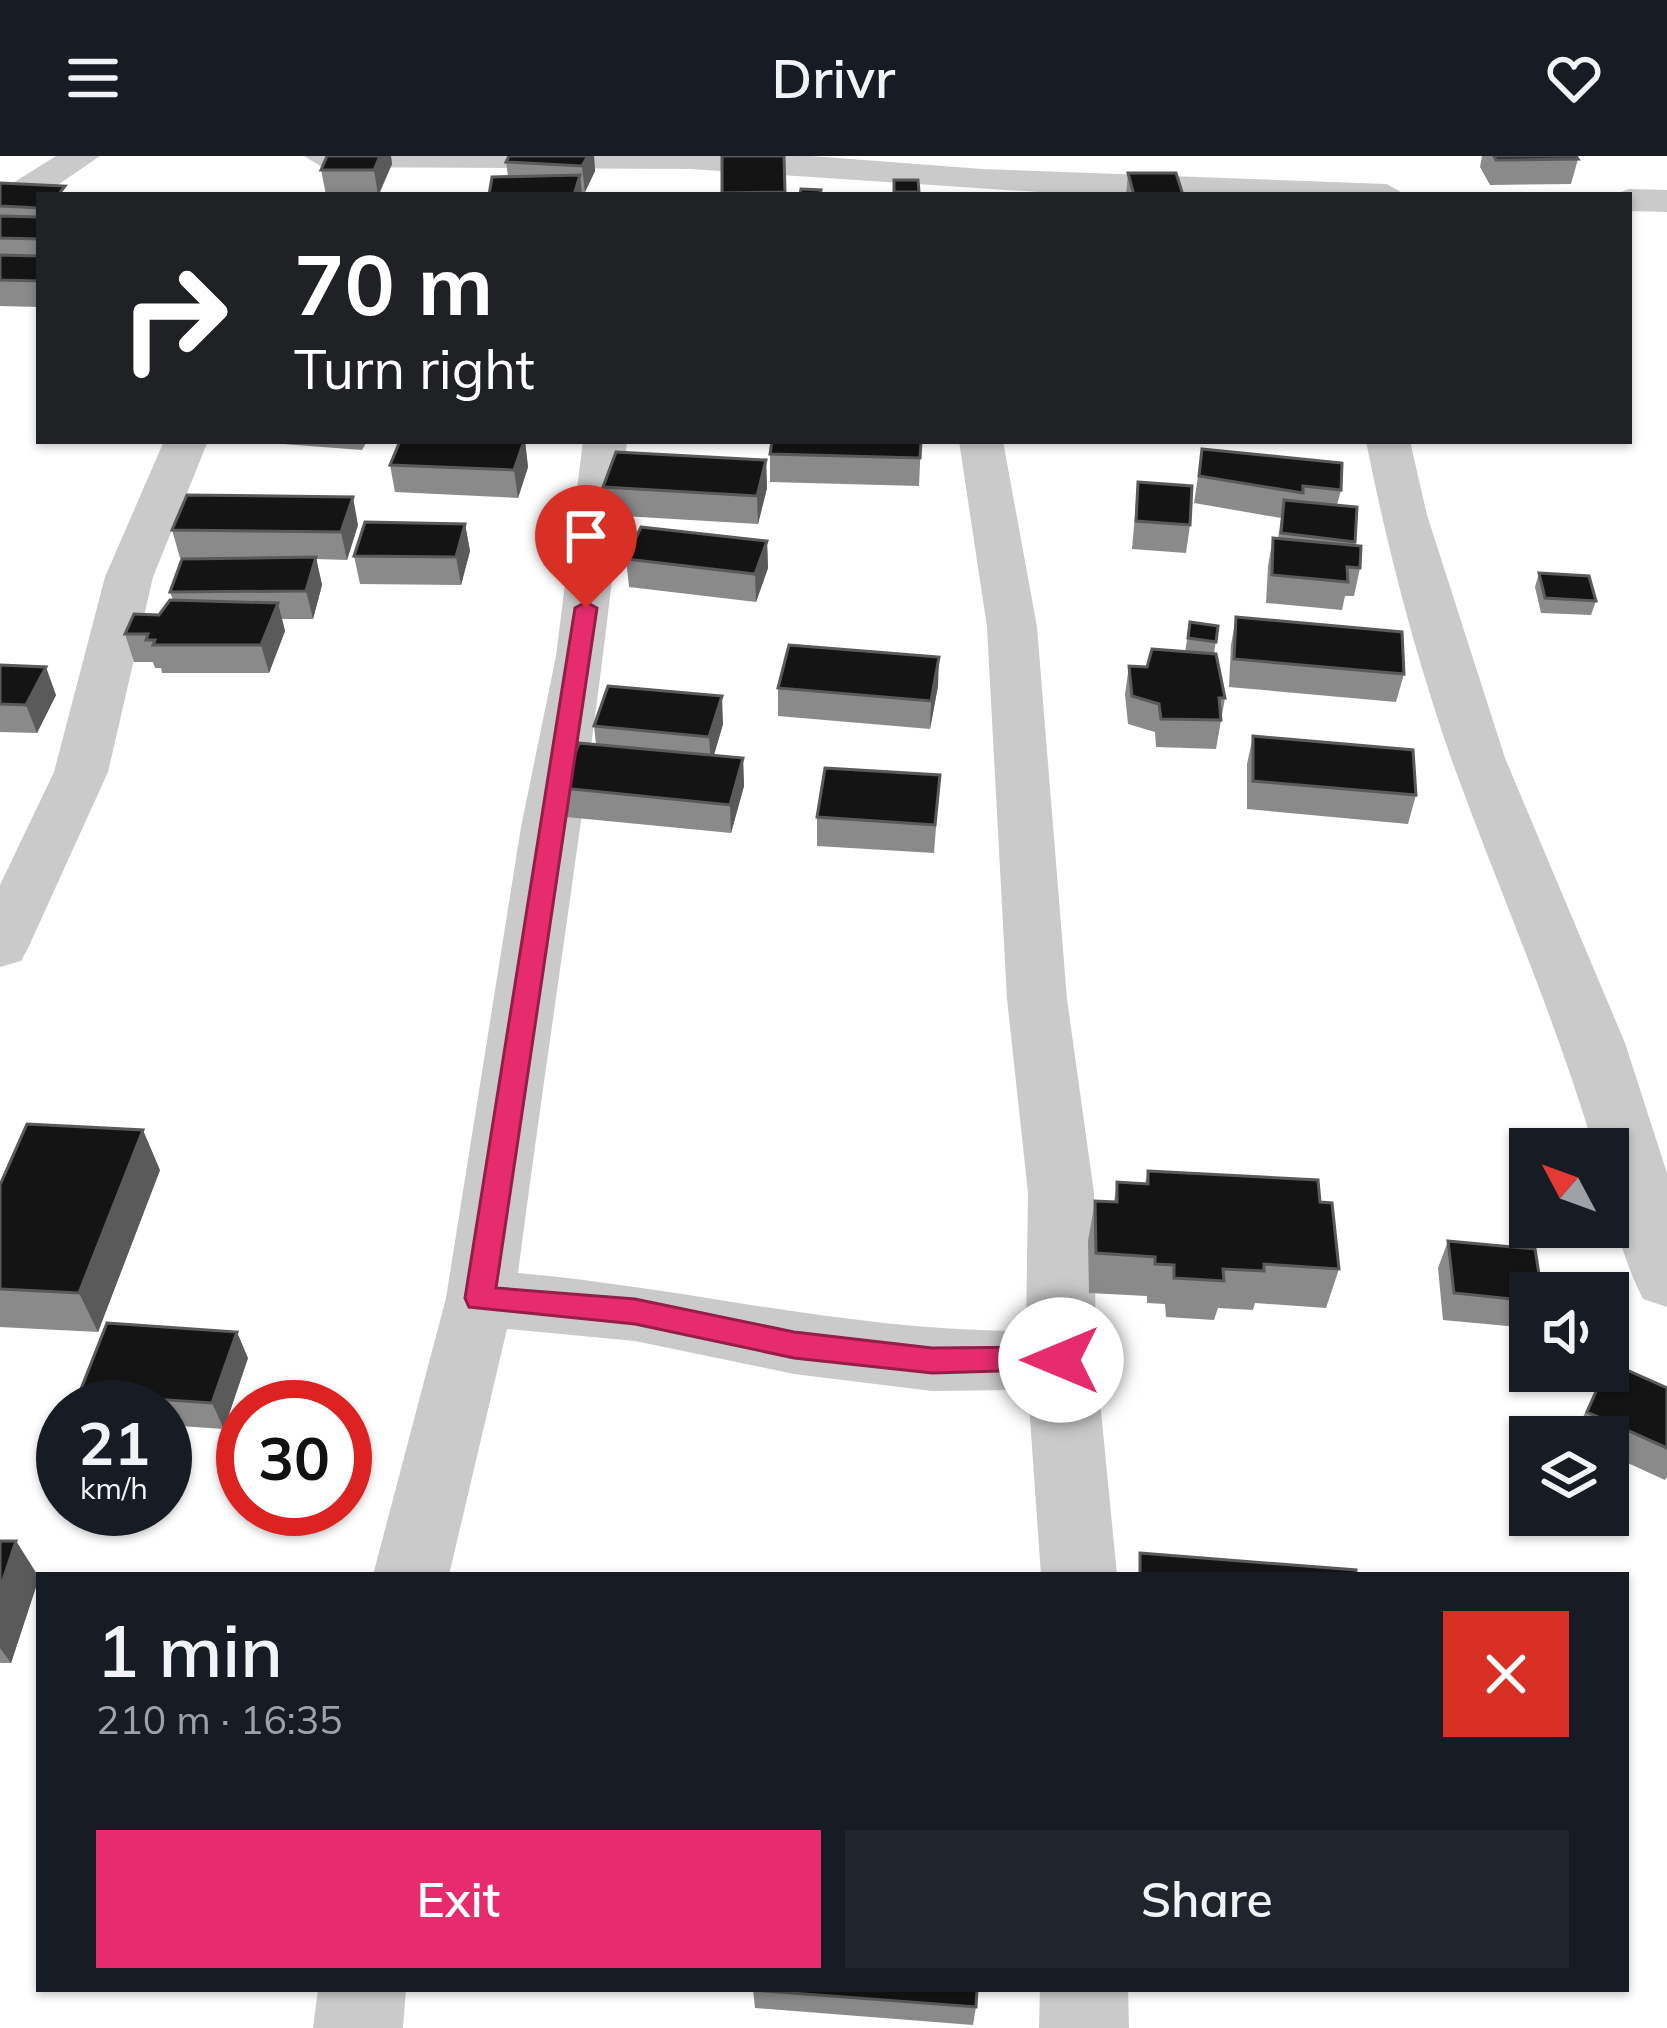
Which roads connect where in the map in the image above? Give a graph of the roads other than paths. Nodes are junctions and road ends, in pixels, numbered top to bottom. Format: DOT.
graph roads {
  1 [pos="82,156"];
  2 [pos="308,162"];
  3 [pos="640,170"];
  4 [pos="981,188"];
  5 [pos="1204,192"];
  6 [pos="1632,200"];
  7 [pos="1667,201"];
  8 [pos="0,207"];
  9 [pos="185,444"];
  10 [pos="605,444"];
  11 [pos="982,444"];
  12 [pos="1389,444"];
  13 [pos="0,946"];
  14 [pos="1667,1279"];
  15 [pos="480,1298"];
  16 [pos="1061,1360"];
  17 [pos="412,1572"];
  18 [pos="1079,1572"];
  19 [pos="362,1992"];
  20 [pos="1084,1992"];
  21 [pos="358,2028"];
  22 [pos="1084,2028"];
  1 -- 8 [label="street"];
  2 -- 3 [label="street"];
  3 -- 4 [label="street"];
  4 -- 5 [label="street"];
  6 -- 7 [label="street"];
  9 -- 13 [label="street"];
  10 -- 15 [label="street"];
  11 -- 16 [label="street"];
  12 -- 14 [label="street"];
  15 -- 16 [label="street"];
  15 -- 17 [label="street"];
  16 -- 18 [label="street"];
  19 -- 21 [label="street"];
  20 -- 22 [label="street"];
}
